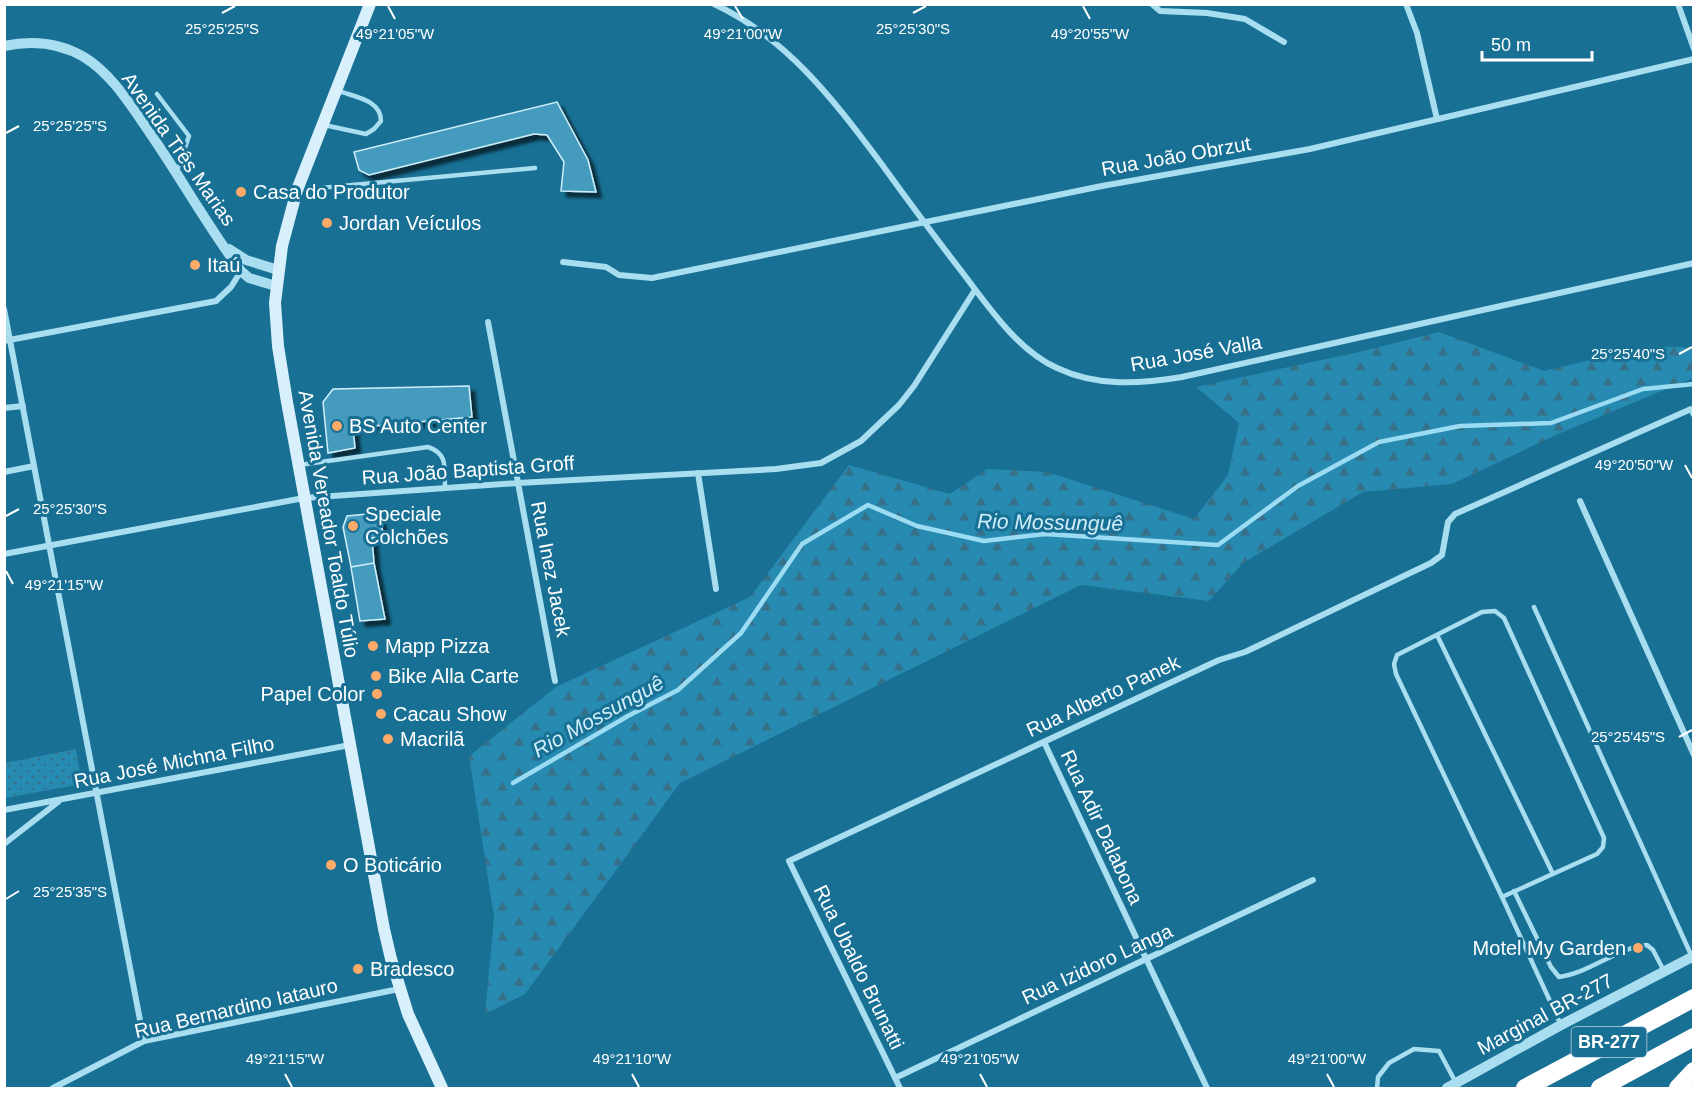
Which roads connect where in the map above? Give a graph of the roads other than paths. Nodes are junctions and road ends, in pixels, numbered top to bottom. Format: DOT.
graph roads {
  1 [pos="370,4"];
  2 [pos="714,4"];
  3 [pos="1152,4"];
  4 [pos="1406,4"];
  5 [pos="1678,4"];
  6 [pos="1284,42"];
  7 [pos="4,46"];
  8 [pos="1694,49"];
  9 [pos="1694,59"];
  10 [pos="336,90"];
  11 [pos="157,94"];
  12 [pos="1437,119"];
  13 [pos="322,124"];
  14 [pos="535,168"];
  15 [pos="176,172"];
  16 [pos="297,190"];
  17 [pos="924,222"];
  18 [pos="224,245"];
  19 [pos="563,262"];
  20 [pos="1694,263"];
  21 [pos="278,270"];
  22 [pos="241,271"];
  23 [pos="276,286"];
  24 [pos="975,290"];
  25 [pos="4,309"];
  26 [pos="488,322"];
  27 [pos="7,340"];
  28 [pos="23,406"];
  29 [pos="4,408"];
  30 [pos="1692,412"];
  31 [pos="298,465"];
  32 [pos="34,466"];
  33 [pos="4,472"];
  34 [pos="698,473"];
  35 [pos="518,483"];
  36 [pos="445,488"];
  37 [pos="304,498"];
  38 [pos="1580,501"];
  39 [pos="50,545"];
  40 [pos="4,554"];
  41 [pos="716,589"];
  42 [pos="1534,607"];
  43 [pos="1437,635"];
  44 [pos="555,681"];
  45 [pos="1044,742"];
  46 [pos="350,746"];
  47 [pos="1694,755"];
  48 [pos="96,793"];
  49 [pos="61,800"];
  50 [pos="4,810"];
  51 [pos="4,844"];
  52 [pos="789,861"];
  53 [pos="1553,874"];
  54 [pos="1313,880"];
  55 [pos="1514,891"];
  56 [pos="1502,897"];
  57 [pos="1693,957"];
  58 [pos="1146,959"];
  59 [pos="1664,971"];
  60 [pos="399,989"];
  61 [pos="1694,998"];
  62 [pos="1561,1025"];
  63 [pos="1688,1040"];
  64 [pos="144,1041"];
  65 [pos="1694,1071"];
  66 [pos="895,1078"];
  67 [pos="1451,1086"];
  68 [pos="53,1089"];
  69 [pos="442,1089"];
  70 [pos="900,1089"];
  71 [pos="1208,1089"];
  72 [pos="1377,1089"];
  73 [pos="1525,1089"];
  74 [pos="1600,1089"];
  75 [pos="1613,1089"];
  76 [pos="1678,1089"];
  1 -- 10 [label="main road, Avenida Vereador Toaldo Túlio"];
  2 -- 17 [label="street, Rua José Valla"];
  3 -- 6 [label="street"];
  4 -- 12 [label="street"];
  5 -- 8 [label="street"];
  7 -- 15 [label="street, Avenida Três Marias"];
  9 -- 12 [label="street, Rua João Obrzut"];
  10 -- 13 [label="main road, Avenida Vereador Toaldo Túlio"];
  10 -- 13 [label="lane"];
  11 -- 15 [label="lane"];
  12 -- 17 [label="street, Rua João Obrzut"];
  13 -- 16 [label="main road, Avenida Vereador Toaldo Túlio"];
  14 -- 16 [label="lane"];
  15 -- 18 [label="street, Avenida Três Marias"];
  16 -- 21 [label="main road, Avenida Vereador Toaldo Túlio"];
  17 -- 19 [label="street, Rua João Obrzut"];
  17 -- 24 [label="street, Rua José Valla"];
  18 -- 21 [label="street, Avenida Três Marias"];
  18 -- 22 [label="street, Avenida Três Marias"];
  20 -- 24 [label="street, Rua José Valla"];
  21 -- 23 [label="main road, Avenida Vereador Toaldo Túlio"];
  22 -- 23 [label="street"];
  22 -- 27 [label="street"];
  23 -- 31 [label="main road, Avenida Vereador Toaldo Túlio"];
  24 -- 34 [label="street, Rua João Baptista Groff"];
  25 -- 27 [label="street"];
  26 -- 35 [label="street, Rua Inez Jacek"];
  27 -- 28 [label="street"];
  28 -- 29 [label="street"];
  28 -- 32 [label="street"];
  30 -- 45 [label="street, Rua Alberto Panek"];
  31 -- 36 [label="lane"];
  31 -- 37 [label="main road, Avenida Vereador Toaldo Túlio"];
  32 -- 33 [label="street"];
  32 -- 39 [label="street"];
  34 -- 35 [label="street, Rua João Baptista Groff"];
  34 -- 41 [label="street"];
  35 -- 36 [label="street, Rua João Baptista Groff"];
  35 -- 44 [label="street, Rua Inez Jacek"];
  36 -- 37 [label="street, Rua João Baptista Groff"];
  37 -- 39 [label="street, Rua João Baptista Groff"];
  37 -- 46 [label="main road, Avenida Vereador Toaldo Túlio"];
  38 -- 47 [label="street"];
  39 -- 40 [label="street, Rua João Baptista Groff"];
  39 -- 48 [label="street"];
  42 -- 57 [label="lane"];
  43 -- 53 [label="lane"];
  43 -- 53 [label="lane"];
  43 -- 56 [label="lane"];
  45 -- 52 [label="street, Rua Alberto Panek"];
  45 -- 58 [label="street, Rua Adir Dalabona"];
  46 -- 48 [label="street, Rua José Michna Filho"];
  46 -- 60 [label="main road, Avenida Vereador Toaldo Túlio"];
  48 -- 49 [label="street, Rua José Michna Filho"];
  48 -- 64 [label="street"];
  49 -- 50 [label="street, Rua José Michna Filho"];
  49 -- 51 [label="street"];
  52 -- 66 [label="street, Rua Ubaldo Brunatti"];
  53 -- 55 [label="lane"];
  54 -- 58 [label="street, Rua Izidoro Langa"];
  55 -- 56 [label="lane"];
  55 -- 59 [label="lane"];
  56 -- 62 [label="lane"];
  57 -- 59 [label="street, Marginal BR-277"];
  58 -- 66 [label="street, Rua Izidoro Langa"];
  58 -- 71 [label="street, Rua Adir Dalabona"];
  59 -- 62 [label="street, Marginal BR-277"];
  60 -- 64 [label="street, Rua Bernardino Iatauro"];
  60 -- 69 [label="main road, Avenida Vereador Toaldo Túlio"];
  61 -- 73 [label="highway, BR-277"];
  62 -- 67 [label="street, Marginal BR-277"];
  63 -- 74 [label="highway, BR-277"];
  63 -- 75 [label="highway"];
  64 -- 68 [label="street, Rua Bernardino Iatauro"];
  65 -- 76 [label="highway"];
  66 -- 70 [label="street, Rua Ubaldo Brunatti"];
  67 -- 72 [label="lane"];
}
